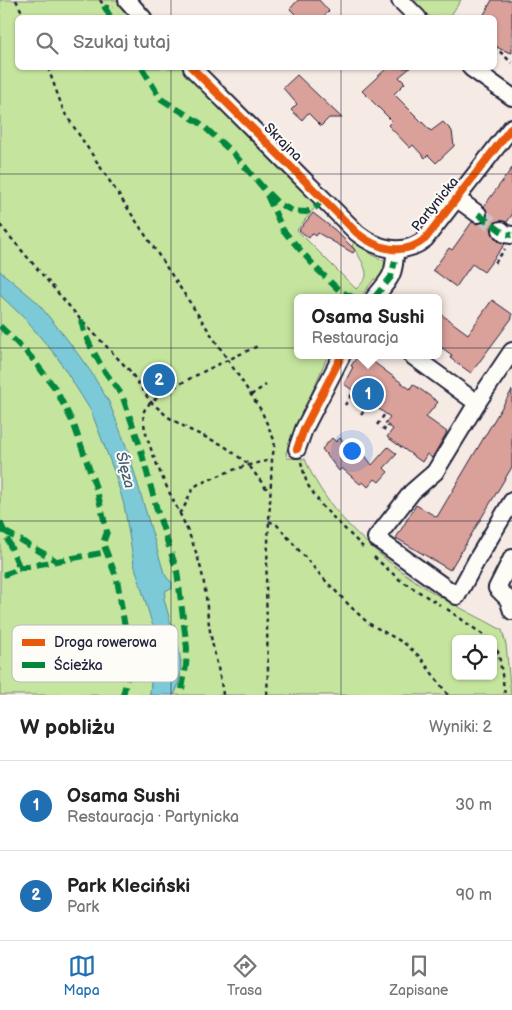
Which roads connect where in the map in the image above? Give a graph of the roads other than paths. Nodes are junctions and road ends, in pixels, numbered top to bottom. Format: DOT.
graph roads {
  1 [pos="127,0"];
  2 [pos="400,0"];
  3 [pos="140,15"];
  4 [pos="415,15"];
  5 [pos="194,70"];
  6 [pos="473,70"];
  7 [pos="512,97"];
  8 [pos="512,127"];
  9 [pos="456,198"];
  10 [pos="478,214"];
  11 [pos="395,250"];
  12 [pos="377,294"];
  13 [pos="512,351"];
  14 [pos="340,359"];
  15 [pos="416,359"];
  16 [pos="477,403"];
  17 [pos="297,449"];
  18 [pos="512,501"];
  19 [pos="512,558"];
  20 [pos="512,611"];
  1 -- 3 [label="street"];
  2 -- 4 [label="street"];
  5 -- 11 [label="street, Skrajna"];
  6 -- 7 [label="street"];
  8 -- 9 [label="street, Partynicka"];
  9 -- 10 [label="street"];
  9 -- 11 [label="street, Partynicka"];
  11 -- 12 [label="street"];
  13 -- 16 [label="street"];
  14 -- 17 [label="street"];
  15 -- 16 [label="street"];
  16 -- 18 [label="street"];
  19 -- 20 [label="street"];
}
